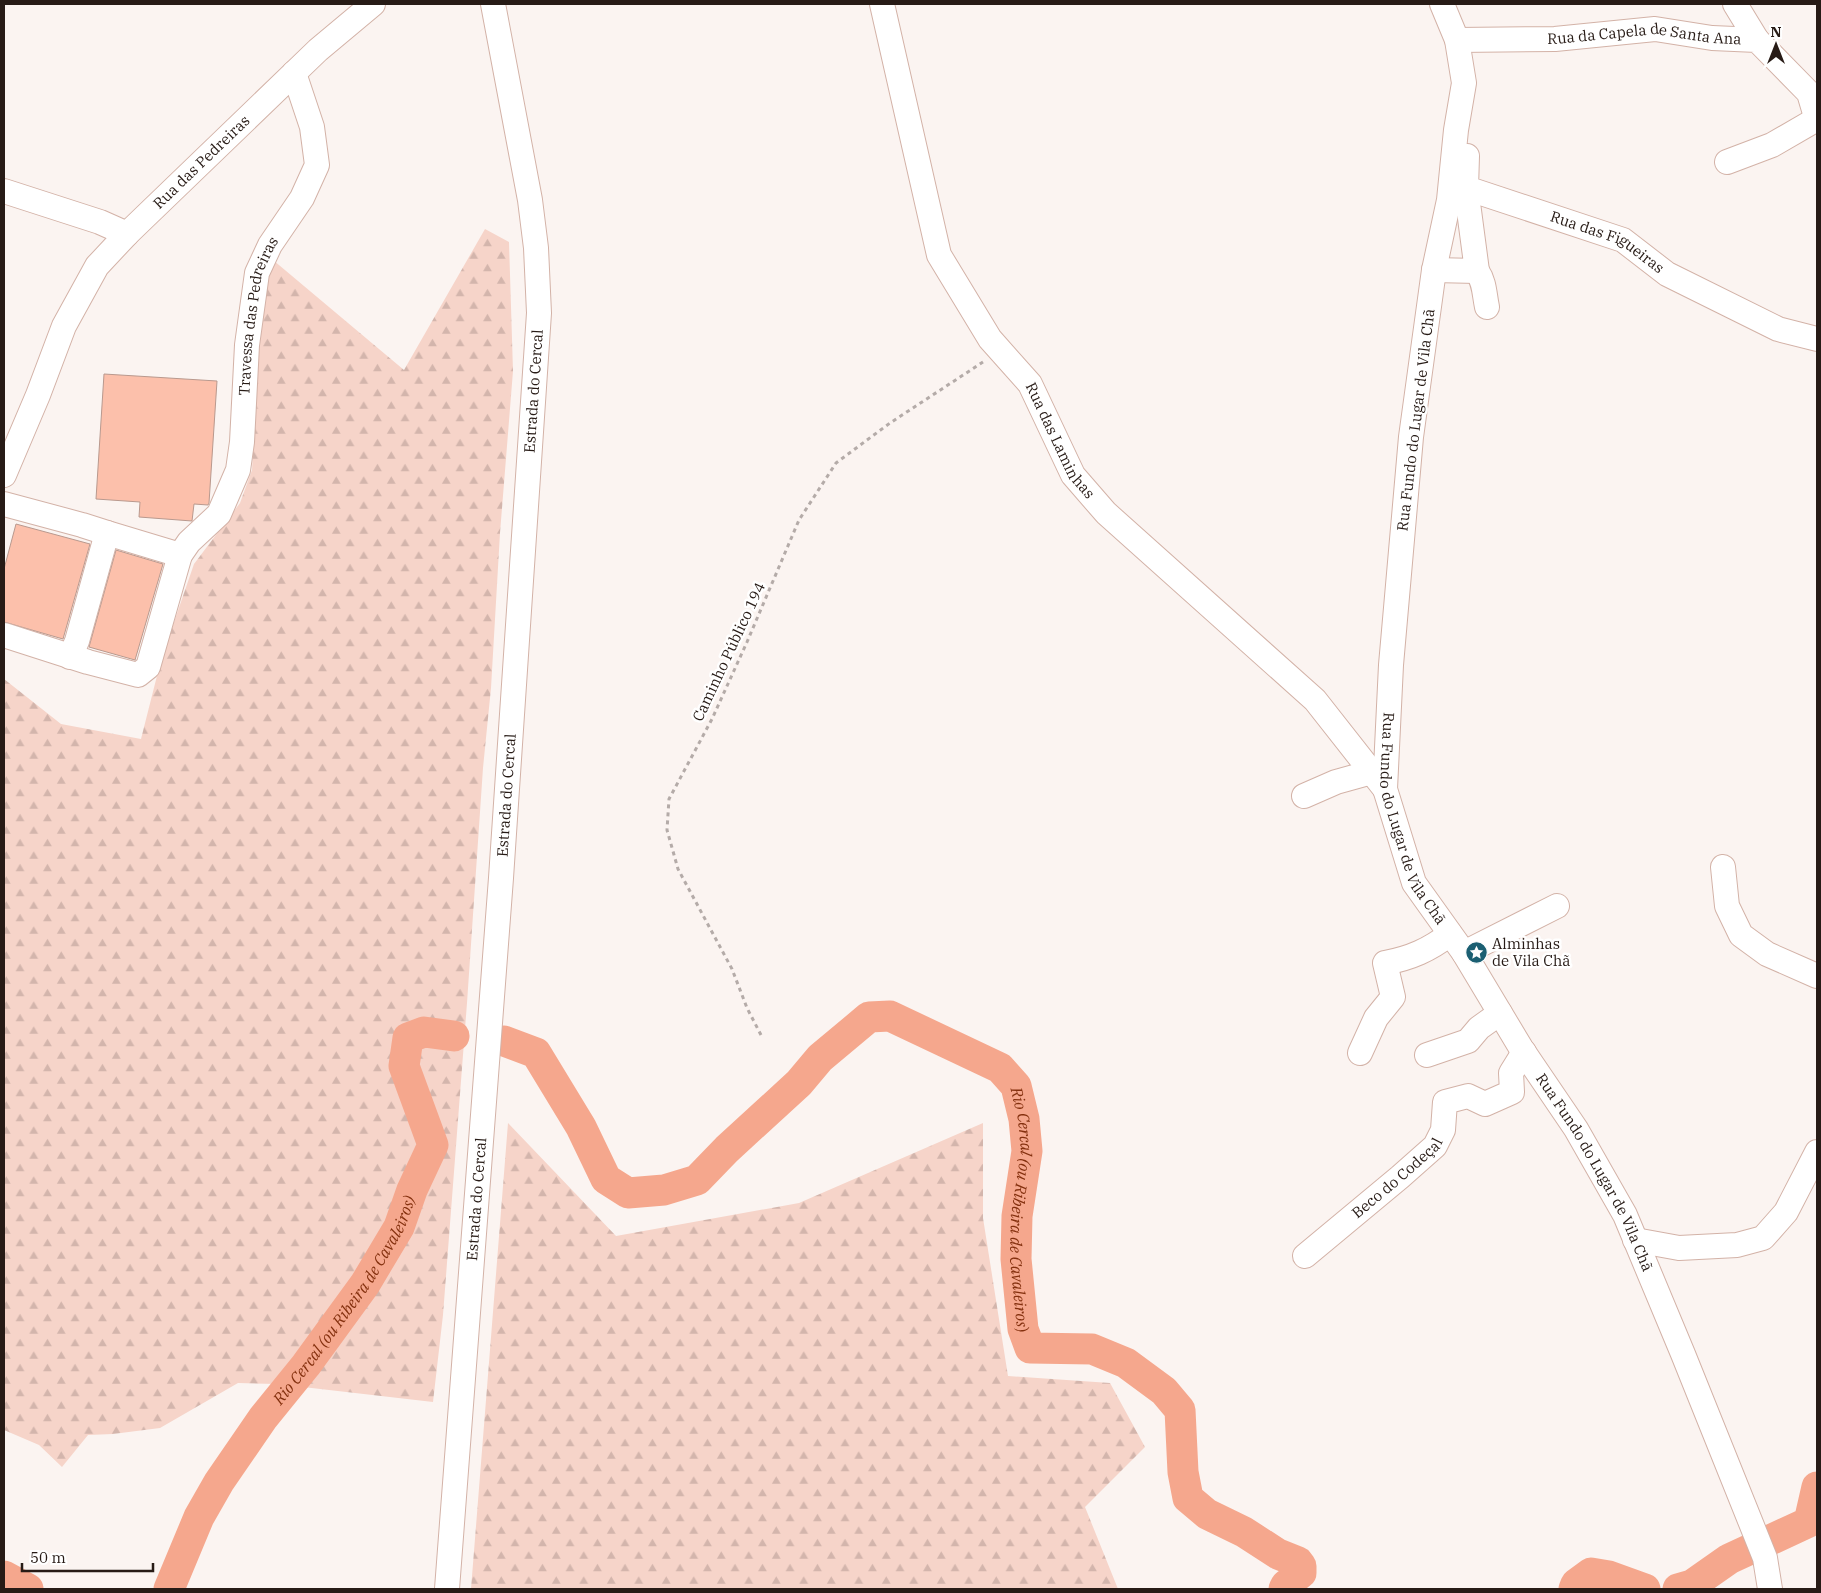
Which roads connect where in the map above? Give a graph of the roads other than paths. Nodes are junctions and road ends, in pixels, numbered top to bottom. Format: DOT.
graph roads {
  1 [pos="373,4"];
  2 [pos="494,4"];
  3 [pos="882,4"];
  4 [pos="1442,4"];
  5 [pos="1735,4"];
  6 [pos="1457,40"];
  7 [pos="1757,40"];
  8 [pos="294,73"];
  9 [pos="1813,93"];
  10 [pos="1460,108"];
  11 [pos="1817,120"];
  12 [pos="1727,162"];
  13 [pos="1466,188"];
  14 [pos="4,191"];
  15 [pos="127,234"];
  16 [pos="1434,270"];
  17 [pos="1477,271"];
  18 [pos="1487,307"];
  19 [pos="1817,339"];
  20 [pos="4,475"];
  21 [pos="4,504"];
  22 [pos="107,533"];
  23 [pos="180,555"];
  24 [pos="4,636"];
  25 [pos="70,657"];
  26 [pos="1379,780"];
  27 [pos="1304,796"];
  28 [pos="1723,867"];
  29 [pos="1557,906"];
  30 [pos="1457,943"];
  31 [pos="1817,976"];
  32 [pos="1500,1013"];
  33 [pos="1524,1052"];
  34 [pos="1360,1053"];
  35 [pos="1426,1056"];
  36 [pos="1817,1152"];
  37 [pos="1635,1240"];
  38 [pos="1305,1256"];
  39 [pos="447,1589"];
  40 [pos="1770,1589"];
  1 -- 8 [label="street, Rua das Pedreiras"];
  2 -- 39 [label="street, Estrada do Cercal"];
  3 -- 26 [label="street, Rua das Laminhas"];
  4 -- 6 [label="street, Rua Fundo do Lugar de Vila Chã"];
  5 -- 7 [label="street"];
  6 -- 7 [label="street, Rua da Capela de Santa Ana"];
  6 -- 10 [label="street, Rua Fundo do Lugar de Vila Chã"];
  7 -- 9 [label="street, Rua da Capela de Santa Ana"];
  8 -- 15 [label="street, Rua das Pedreiras"];
  8 -- 23 [label="street, Travessa das Pedreiras"];
  9 -- 11 [label="street, Rua da Capela de Santa Ana"];
  10 -- 13 [label="street"];
  10 -- 16 [label="street, Rua Fundo do Lugar de Vila Chã"];
  11 -- 12 [label="street"];
  13 -- 17 [label="street"];
  13 -- 19 [label="street, Rua das Figueiras"];
  14 -- 15 [label="street"];
  15 -- 20 [label="street, Rua das Pedreiras"];
  16 -- 17 [label="street"];
  16 -- 26 [label="street, Rua Fundo do Lugar de Vila Chã"];
  17 -- 18 [label="street"];
  21 -- 22 [label="street"];
  22 -- 23 [label="street"];
  22 -- 25 [label="street"];
  23 -- 25 [label="street"];
  24 -- 25 [label="street"];
  26 -- 27 [label="street"];
  26 -- 30 [label="street, Rua Fundo do Lugar de Vila Chã"];
  28 -- 31 [label="street"];
  29 -- 30 [label="street"];
  30 -- 32 [label="street, Rua Fundo do Lugar de Vila Chã"];
  30 -- 34 [label="street"];
  32 -- 33 [label="street, Rua Fundo do Lugar de Vila Chã"];
  32 -- 35 [label="street"];
  33 -- 37 [label="street, Rua Fundo do Lugar de Vila Chã"];
  33 -- 38 [label="street, Beco do Codeçal"];
  36 -- 37 [label="street"];
  37 -- 40 [label="street, Rua Fundo do Lugar de Vila Chã"];
}
